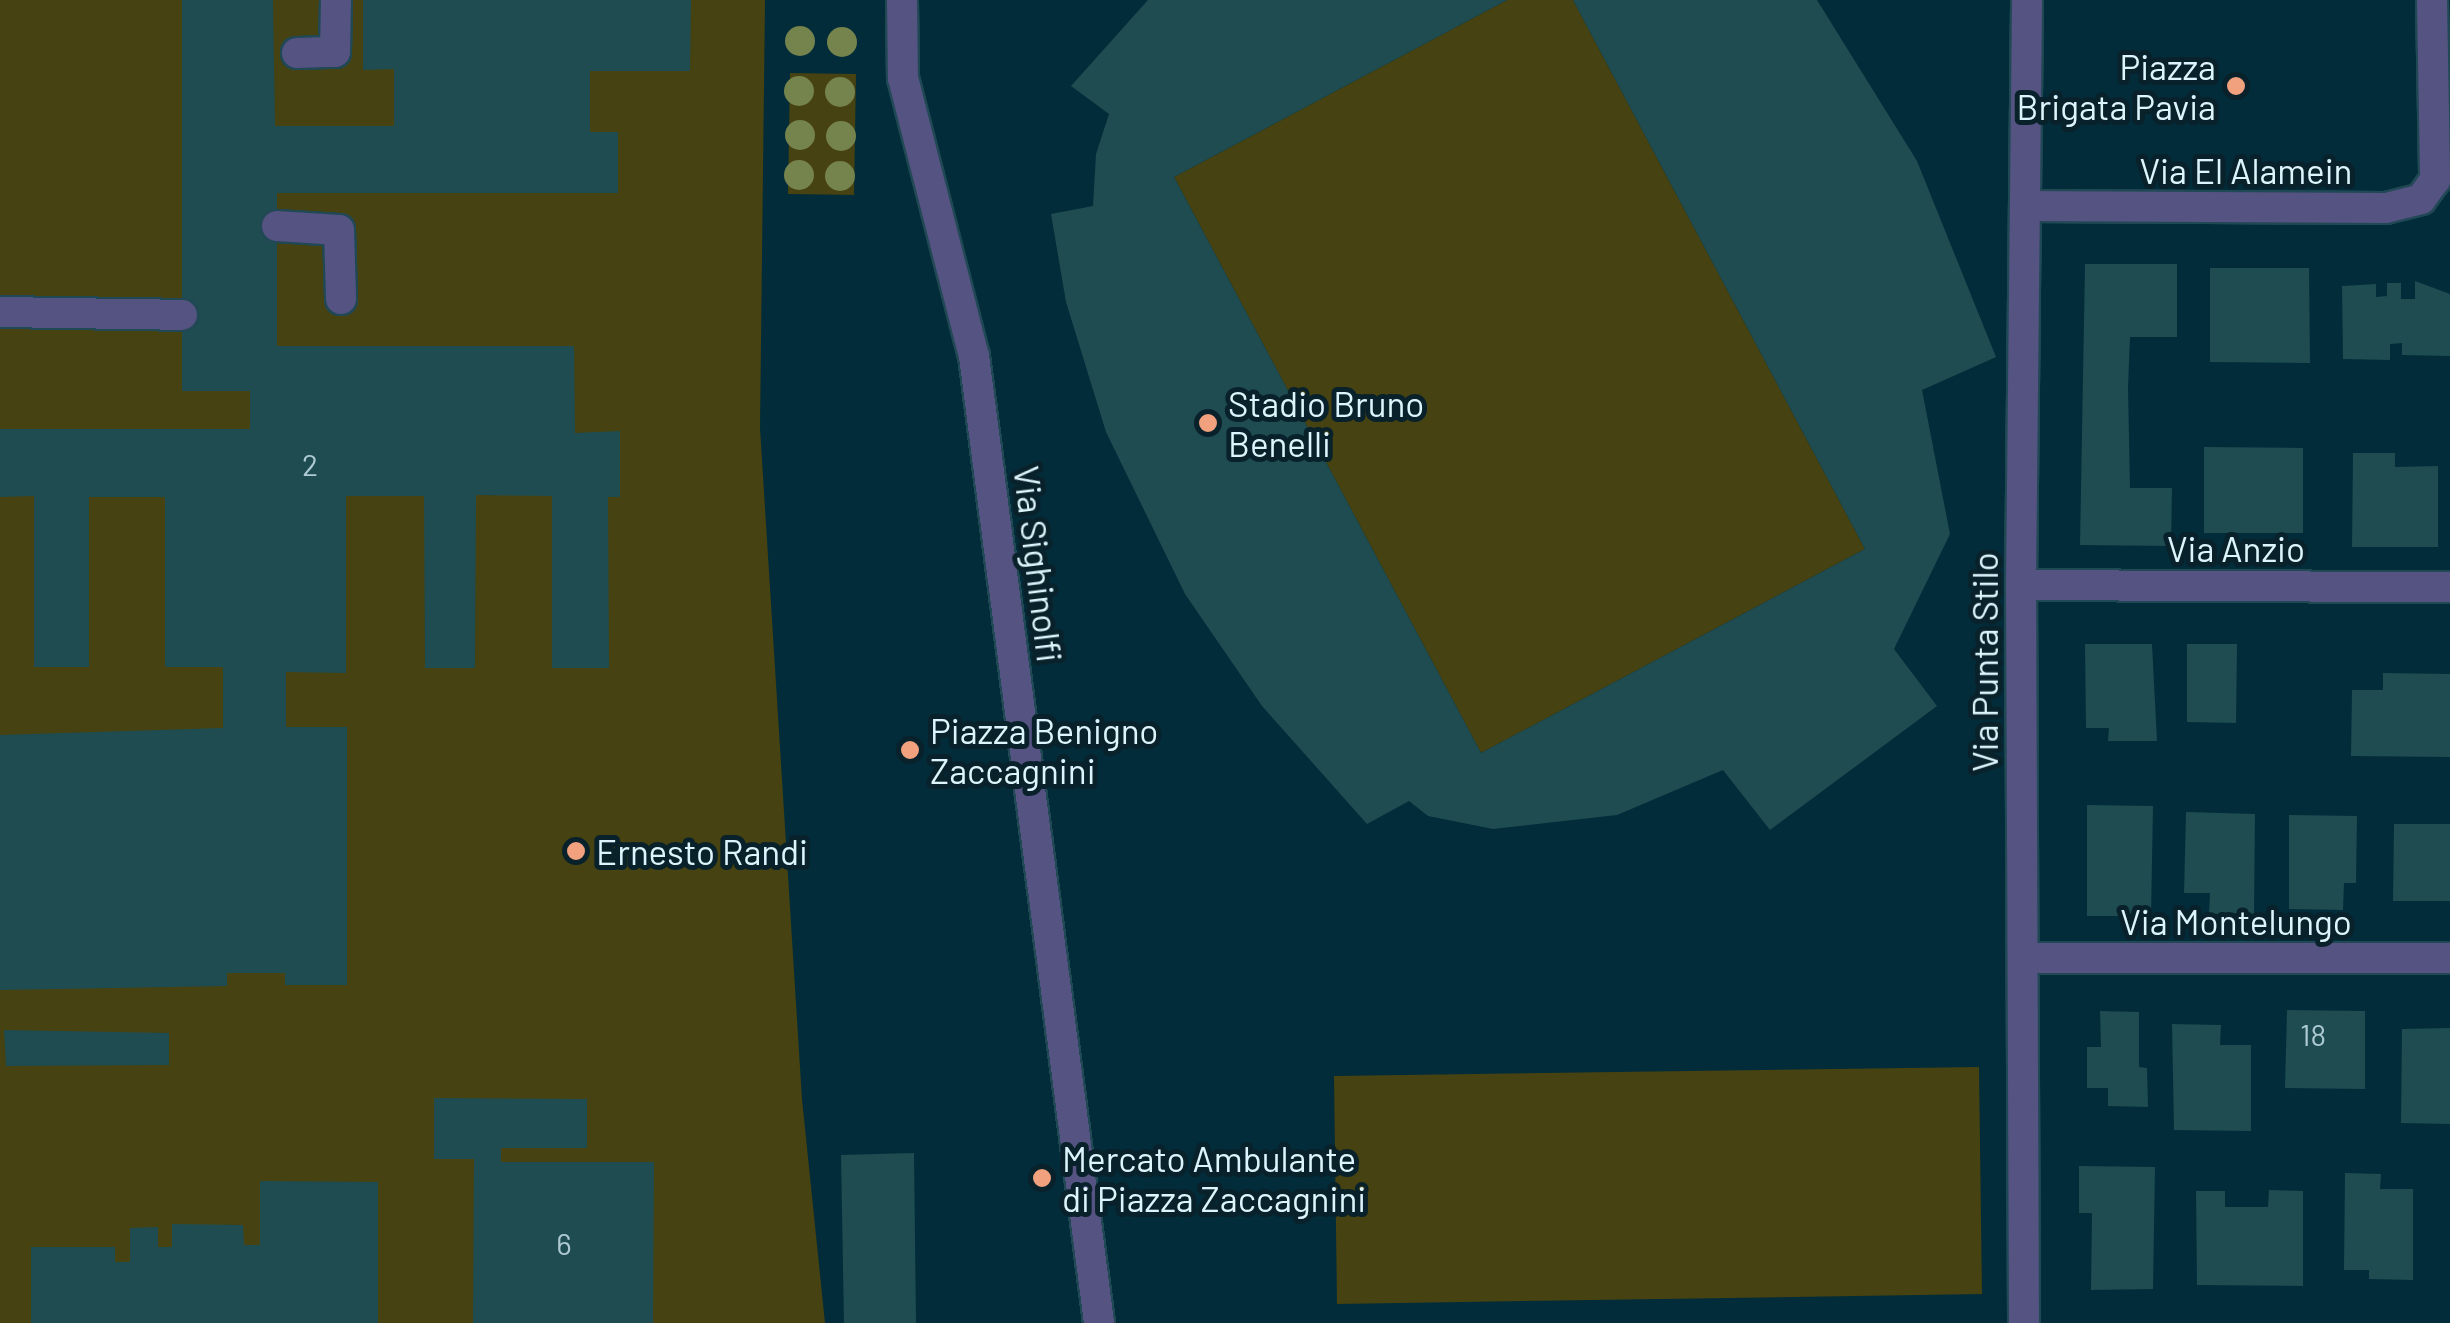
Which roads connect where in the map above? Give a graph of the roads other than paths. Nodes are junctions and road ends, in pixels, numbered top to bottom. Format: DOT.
graph roads {
  1 [pos="336,0"];
  2 [pos="902,0"];
  3 [pos="2027,0"];
  4 [pos="2432,0"];
  5 [pos="297,53"];
  6 [pos="2442,187"];
  7 [pos="2026,206"];
  8 [pos="277,226"];
  9 [pos="341,299"];
  10 [pos="0,312"];
  11 [pos="182,315"];
  12 [pos="2021,585"];
  13 [pos="2450,587"];
  14 [pos="2023,958"];
  15 [pos="2450,958"];
  16 [pos="1099,1323"];
  17 [pos="2024,1323"];
  1 -- 5 [label="street"];
  2 -- 16 [label="street, Via Sighinolfi"];
  3 -- 7 [label="street, Via Punta Stilo"];
  4 -- 6 [label="street"];
  6 -- 7 [label="street, Via El Alamein"];
  7 -- 12 [label="street, Via Punta Stilo"];
  8 -- 9 [label="street"];
  10 -- 11 [label="street"];
  12 -- 13 [label="street, Via Anzio"];
  12 -- 14 [label="street, Via Punta Stilo"];
  14 -- 15 [label="street, Via Montelungo"];
  14 -- 17 [label="street, Via Punta Stilo"];
}
